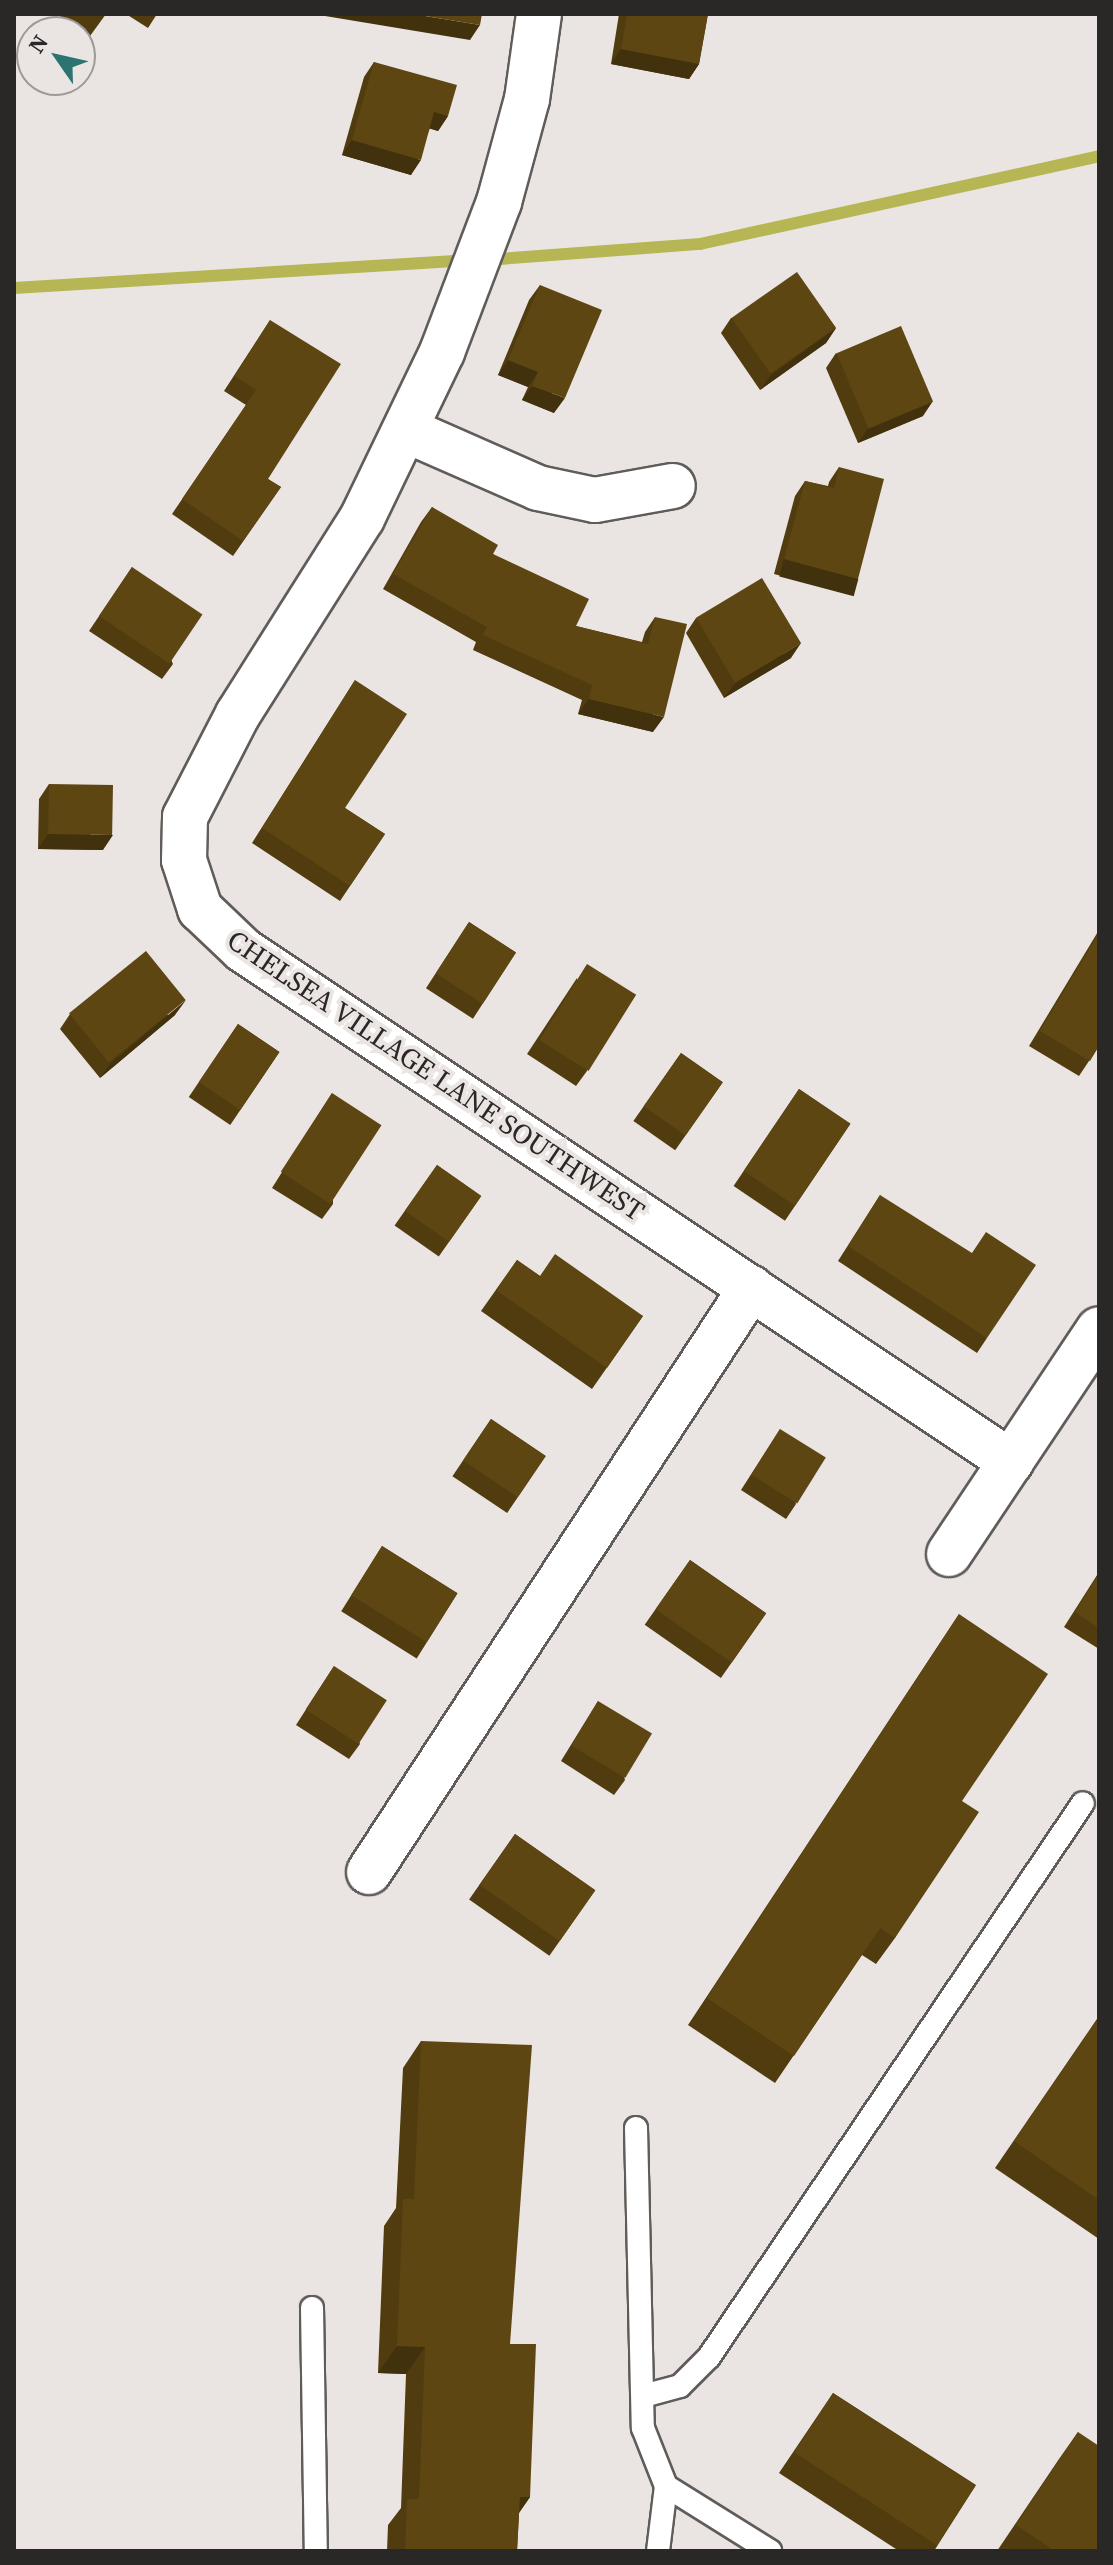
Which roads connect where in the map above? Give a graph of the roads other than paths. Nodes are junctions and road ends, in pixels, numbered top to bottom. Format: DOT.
graph roads {
  1 [pos="539,14"];
  2 [pos="406,430"];
  3 [pos="673,486"];
  4 [pos="751,1288"];
  5 [pos="1099,1329"];
  6 [pos="1011,1462"];
  7 [pos="949,1554"];
  8 [pos="1083,1803"];
  9 [pos="369,1872"];
  10 [pos="636,2128"];
  11 [pos="312,2308"];
  12 [pos="643,2396"];
  13 [pos="666,2486"];
  14 [pos="316,2551"];
  15 [pos="658,2551"];
  16 [pos="770,2551"];
  1 -- 2 [label="street, CHELSEA VILLAGE LANE SOUTHWEST"];
  2 -- 3 [label="street"];
  2 -- 4 [label="street, CHELSEA VILLAGE LANE SOUTHWEST"];
  4 -- 6 [label="street, CHELSEA VILLAGE LANE SOUTHWEST"];
  4 -- 9 [label="street"];
  5 -- 6 [label="street"];
  6 -- 7 [label="street"];
  8 -- 12 [label="lane"];
  10 -- 12 [label="lane"];
  11 -- 14 [label="lane"];
  12 -- 13 [label="lane"];
  13 -- 15 [label="lane"];
  13 -- 16 [label="lane"];
}
